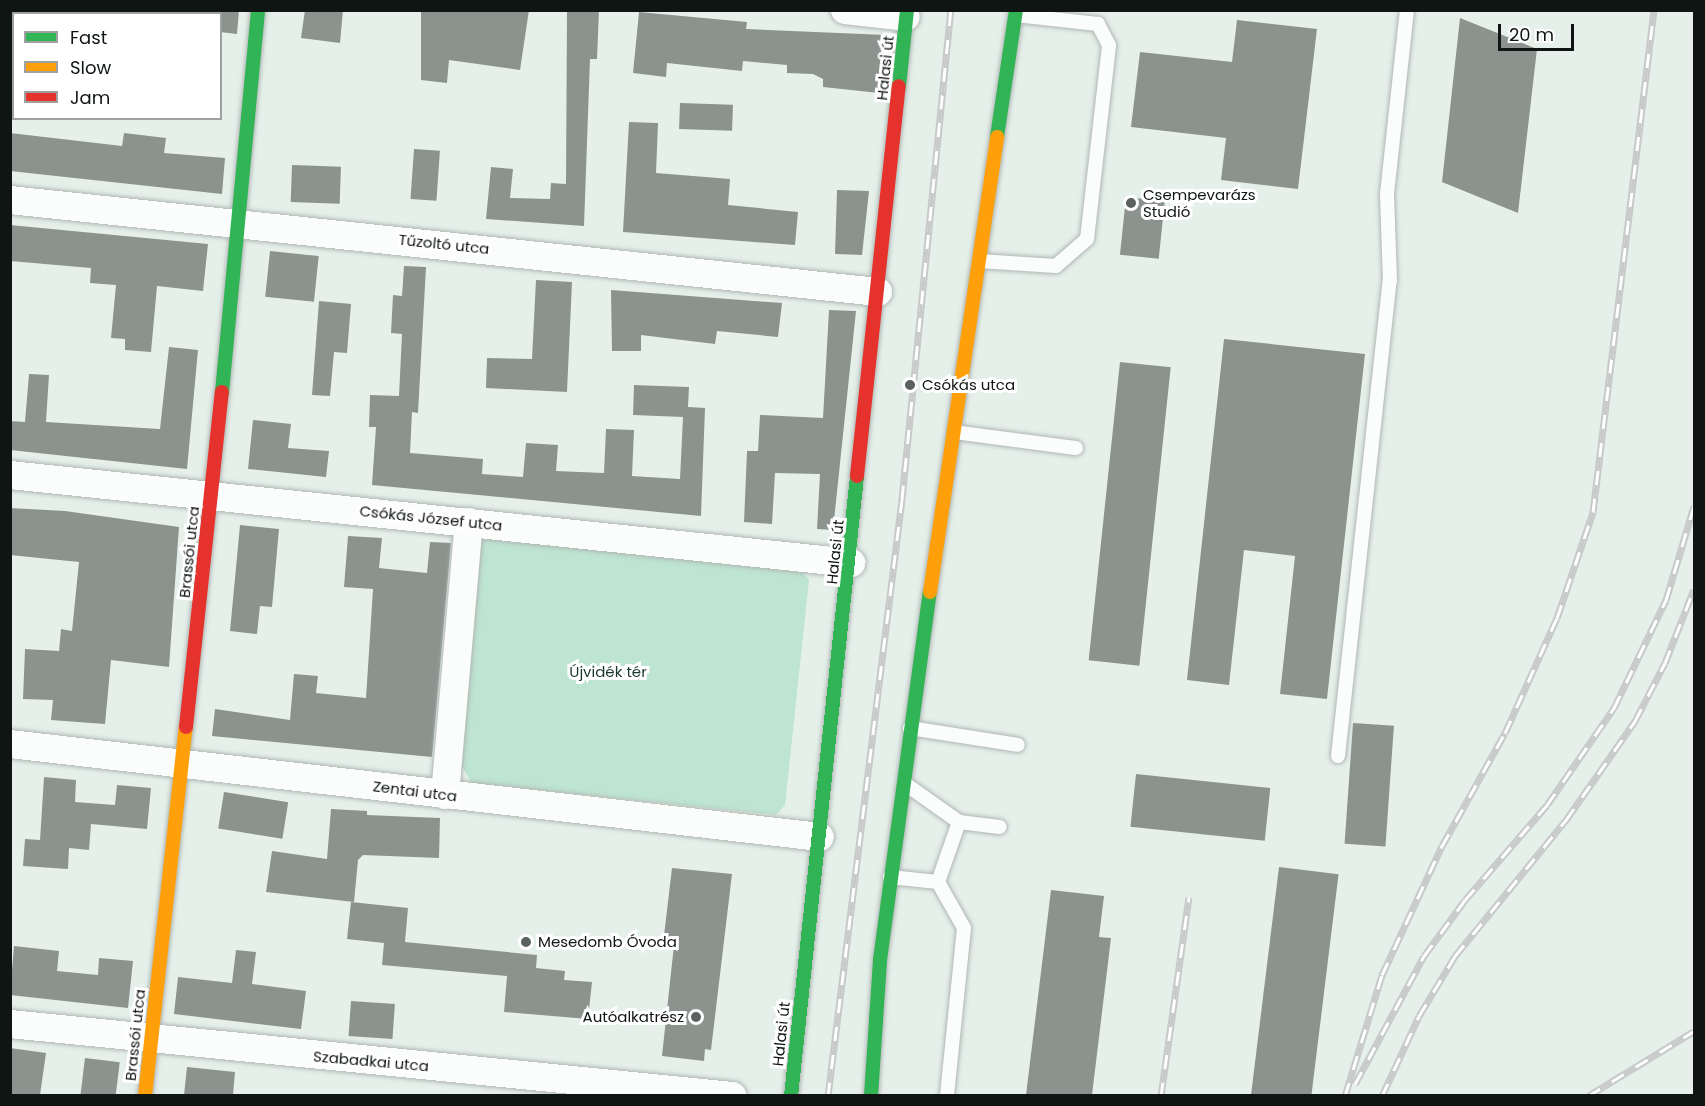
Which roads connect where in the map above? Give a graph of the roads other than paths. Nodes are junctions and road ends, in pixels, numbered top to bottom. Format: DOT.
graph roads {
  1 [pos="258,10"];
  2 [pos="845,10"];
  3 [pos="1407,10"];
  4 [pos="1016,13"];
  5 [pos="907,14"];
  6 [pos="10,200"];
  7 [pos="236,222"];
  8 [pos="979,261"];
  9 [pos="878,292"];
  10 [pos="954,432"];
  11 [pos="1076,448"];
  12 [pos="10,475"];
  13 [pos="212,494"];
  14 [pos="469,522"];
  15 [pos="851,563"];
  16 [pos="910,728"];
  17 [pos="10,744"];
  18 [pos="1018,745"];
  19 [pos="1338,756"];
  20 [pos="181,765"];
  21 [pos="903,783"];
  22 [pos="445,795"];
  23 [pos="959,822"];
  24 [pos="1000,827"];
  25 [pos="820,837"];
  26 [pos="890,877"];
  27 [pos="938,882"];
  28 [pos="10,1024"];
  29 [pos="151,1040"];
  30 [pos="145,1095"];
  31 [pos="732,1095"];
  32 [pos="791,1095"];
  33 [pos="871,1095"];
  34 [pos="947,1095"];
  1 -- 7 [label="street, Brassói utca"];
  2 -- 5 [label="street"];
  3 -- 19 [label="lane"];
  4 -- 8 [label="street"];
  4 -- 8 [label="lane"];
  5 -- 9 [label="street, Halasi út"];
  6 -- 7 [label="street, Tűzoltó utca"];
  7 -- 9 [label="street, Tűzoltó utca"];
  7 -- 13 [label="street, Brassói utca"];
  8 -- 10 [label="street"];
  9 -- 15 [label="street, Halasi út"];
  10 -- 11 [label="lane"];
  10 -- 16 [label="street"];
  12 -- 13 [label="street, Csókás József utca"];
  13 -- 14 [label="street, Csókás József utca"];
  13 -- 20 [label="street, Brassói utca"];
  14 -- 15 [label="street, Csókás József utca"];
  14 -- 22 [label="street"];
  15 -- 25 [label="street, Halasi út"];
  16 -- 18 [label="lane"];
  16 -- 21 [label="street"];
  17 -- 20 [label="street, Zentai utca"];
  20 -- 22 [label="street, Zentai utca"];
  20 -- 29 [label="street, Brassói utca"];
  21 -- 23 [label="lane"];
  21 -- 26 [label="street"];
  22 -- 25 [label="street, Zentai utca"];
  23 -- 24 [label="lane"];
  23 -- 27 [label="lane"];
  25 -- 32 [label="street, Halasi út"];
  26 -- 27 [label="lane"];
  26 -- 33 [label="street"];
  27 -- 34 [label="lane"];
  28 -- 29 [label="street, Szabadkai utca"];
  29 -- 30 [label="street, Brassói utca"];
  29 -- 31 [label="street, Szabadkai utca"];
}
